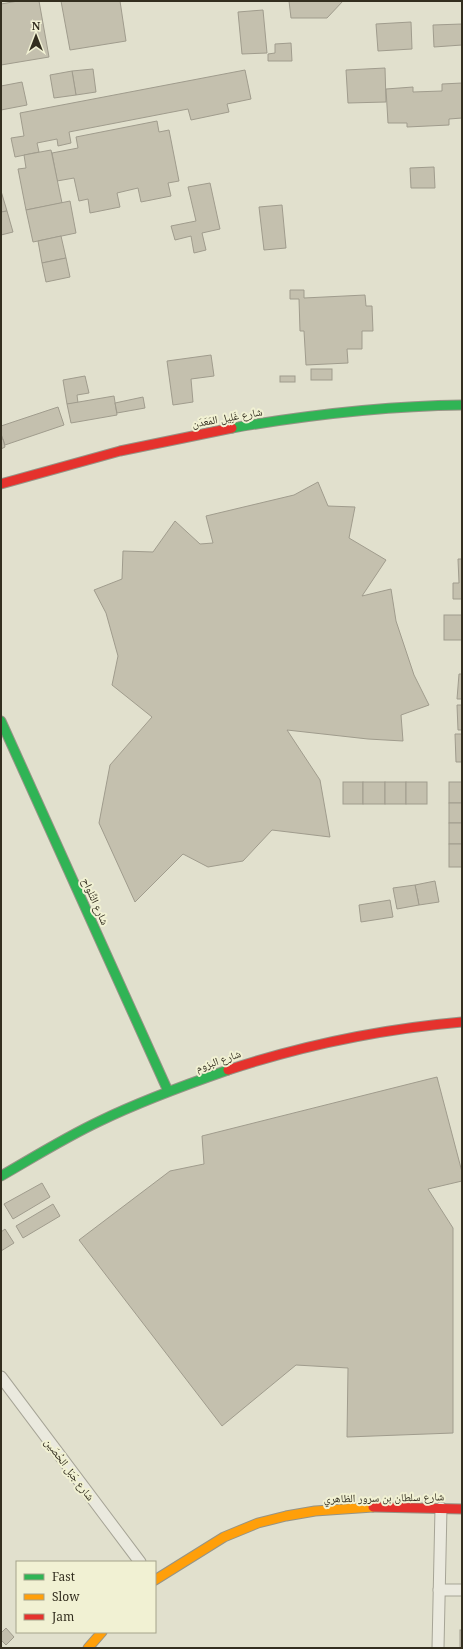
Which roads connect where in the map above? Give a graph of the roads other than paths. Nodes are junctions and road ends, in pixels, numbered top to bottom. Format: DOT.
graph roads {
  1 [pos="462,405"];
  2 [pos="1,484"];
  3 [pos="1,721"];
  4 [pos="462,1022"];
  5 [pos="168,1090"];
  6 [pos="1,1176"];
  7 [pos="1,1376"];
  8 [pos="441,1508"];
  9 [pos="462,1508"];
  10 [pos="139,1561"];
  11 [pos="156,1579"];
  12 [pos="439,1590"];
  13 [pos="462,1590"];
  14 [pos="101,1633"];
  15 [pos="88,1648"];
  16 [pos="438,1648"];
  1 -- 2 [label="street, شارع غَلِيل المَعَدَن"];
  3 -- 5 [label="street, شارع التِّلواح"];
  4 -- 5 [label="street, شارع البزوم"];
  5 -- 6 [label="street, شارع البزوم"];
  7 -- 10 [label="lane, شارع جَبَل الحُصَين"];
  8 -- 9 [label="street, شارع سلطان بن سرور الظاهري"];
  8 -- 11 [label="street, شارع سلطان بن سرور الظاهري"];
  8 -- 12 [label="lane"];
  12 -- 13 [label="lane"];
  12 -- 16 [label="lane"];
  14 -- 15 [label="street"];
}
